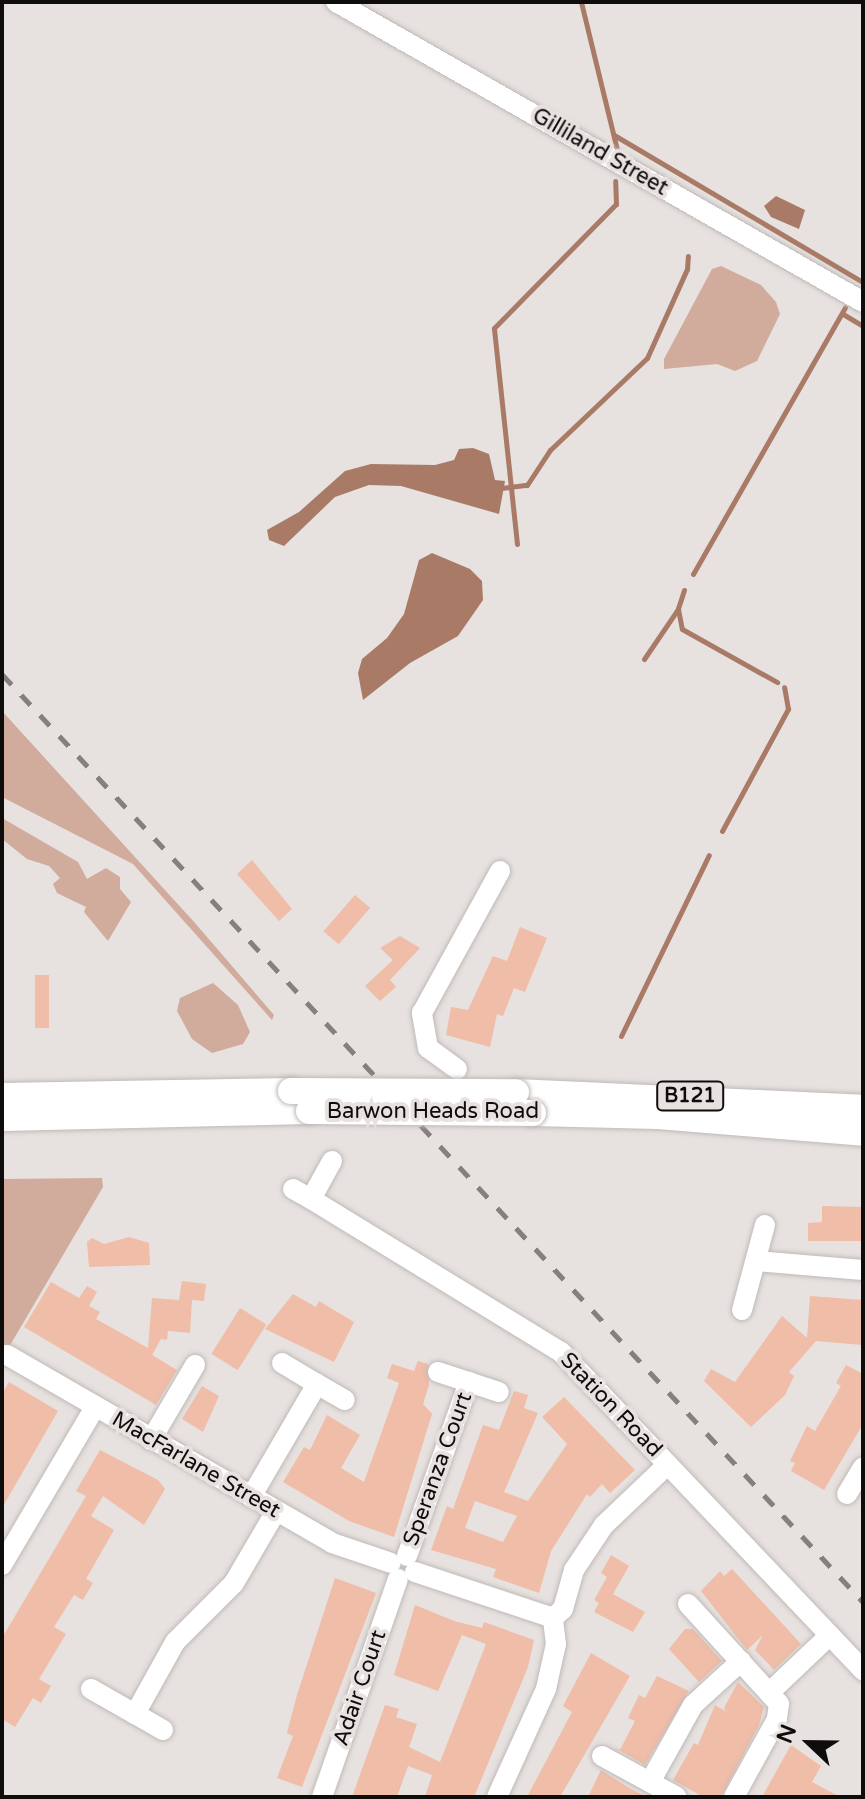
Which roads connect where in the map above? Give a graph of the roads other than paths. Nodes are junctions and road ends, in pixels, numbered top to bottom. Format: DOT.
graph roads {
  1 [pos="336,2"];
  2 [pos="863,302"];
  3 [pos="500,871"];
  4 [pos="457,1069"];
  5 [pos="2,1096"];
  6 [pos="863,1108"];
  7 [pos="2,1118"];
  8 [pos="863,1133"];
  9 [pos="332,1161"];
  10 [pos="765,1225"];
  11 [pos="756,1261"];
  12 [pos="863,1270"];
  13 [pos="742,1310"];
  14 [pos="7,1355"];
  15 [pos="282,1363"];
  16 [pos="195,1365"];
  17 [pos="438,1372"];
  18 [pos="469,1382"];
  19 [pos="317,1384"];
  20 [pos="499,1392"];
  21 [pos="345,1400"];
  22 [pos="95,1407"];
  23 [pos="151,1440"];
  24 [pos="668,1464"];
  25 [pos="863,1467"];
  26 [pos="847,1494"];
  27 [pos="251,1497"];
  28 [pos="276,1511"];
  29 [pos="2,1565"];
  30 [pos="403,1568"];
  31 [pos="688,1604"];
  32 [pos="553,1618"];
  33 [pos="830,1635"];
  34 [pos="741,1661"];
  35 [pos="863,1670"];
  36 [pos="91,1689"];
  37 [pos="775,1699"];
  38 [pos="135,1714"];
  39 [pos="163,1730"];
  40 [pos="602,1756"];
  41 [pos="650,1782"];
  42 [pos="322,1797"];
  43 [pos="497,1797"];
  44 [pos="677,1797"];
  45 [pos="734,1797"];
  1 -- 2 [label="street, Gilliland Street"];
  3 -- 4 [label="street"];
  5 -- 6 [label="main road, Barwon Heads Road / B121, bridge"];
  7 -- 8 [label="main road, Barwon Heads Road / B121, bridge"];
  9 -- 24 [label="street, Station Road"];
  10 -- 11 [label="street"];
  11 -- 12 [label="street"];
  11 -- 13 [label="street"];
  14 -- 22 [label="street, MacFarlane Street"];
  15 -- 19 [label="street"];
  16 -- 23 [label="street"];
  17 -- 18 [label="street, Speranza Court"];
  18 -- 20 [label="street, Speranza Court"];
  18 -- 30 [label="street, Speranza Court"];
  19 -- 21 [label="street"];
  19 -- 27 [label="street"];
  22 -- 23 [label="street, MacFarlane Street"];
  22 -- 29 [label="street"];
  23 -- 27 [label="street, MacFarlane Street"];
  24 -- 32 [label="street"];
  24 -- 33 [label="street, Station Road"];
  25 -- 26 [label="street"];
  27 -- 28 [label="street, MacFarlane Street"];
  28 -- 30 [label="street, MacFarlane Street"];
  28 -- 38 [label="street"];
  30 -- 32 [label="street, MacFarlane Street"];
  30 -- 42 [label="street, Adair Court"];
  31 -- 34 [label="street"];
  32 -- 43 [label="street"];
  33 -- 35 [label="street, Station Road"];
  33 -- 37 [label="street"];
  34 -- 37 [label="street"];
  34 -- 41 [label="street"];
  36 -- 38 [label="street"];
  37 -- 45 [label="street"];
  38 -- 39 [label="street"];
  40 -- 41 [label="street"];
  41 -- 44 [label="street"];
}
